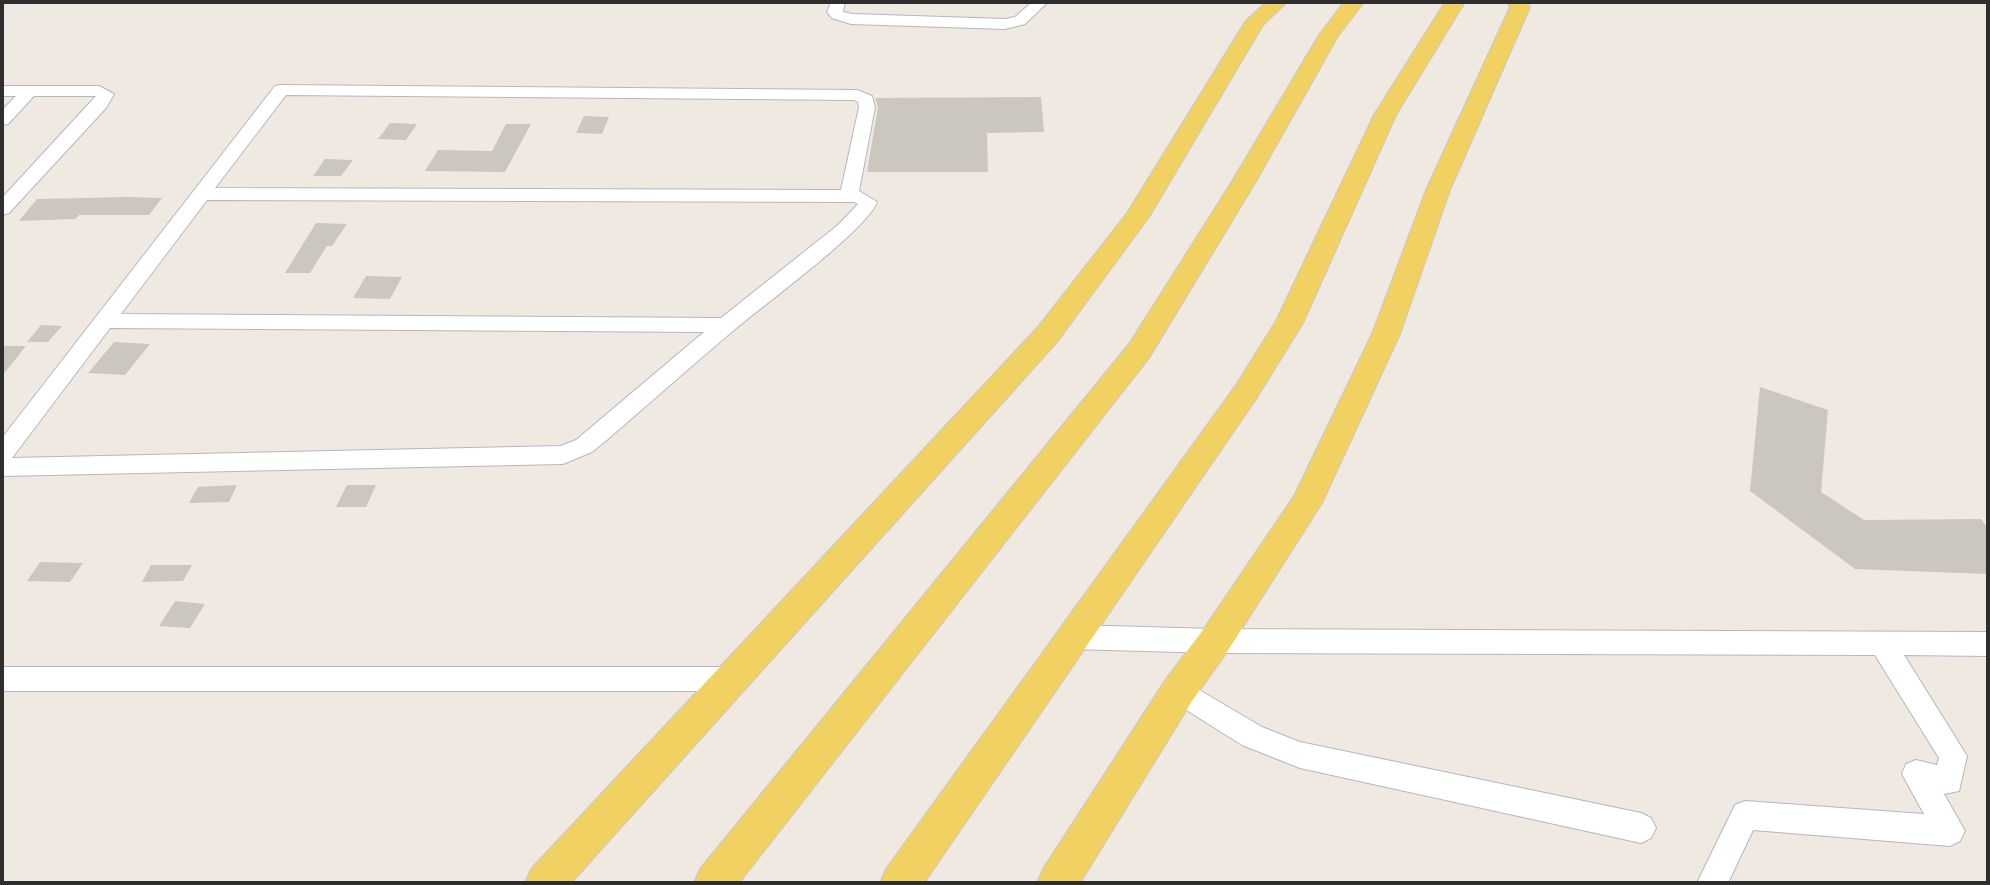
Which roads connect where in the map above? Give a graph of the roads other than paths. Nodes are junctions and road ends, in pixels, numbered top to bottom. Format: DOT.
graph roads {
  1 [pos="838,2"];
  2 [pos="942,2"];
  3 [pos="1040,2"];
  4 [pos="1277,2"];
  5 [pos="1354,2"];
  6 [pos="1455,2"];
  7 [pos="1517,2"];
  8 [pos="936,22"];
  9 [pos="2,91"];
  10 [pos="30,91"];
  11 [pos="2,120"];
  12 [pos="200,194"];
  13 [pos="849,196"];
  14 [pos="2,209"];
  15 [pos="103,321"];
  16 [pos="726,325"];
  17 [pos="2,454"];
  18 [pos="2,467"];
  19 [pos="1072,637"];
  20 [pos="1215,641"];
  21 [pos="1882,643"];
  22 [pos="1988,644"];
  23 [pos="733,679"];
  24 [pos="2,680"];
  25 [pos="1179,690"];
  26 [pos="1641,828"];
  27 [pos="545,883"];
  28 [pos="715,883"];
  29 [pos="900,883"];
  30 [pos="1057,883"];
  31 [pos="1712,883"];
  1 -- 8 [label="street"];
  2 -- 8 [label="street"];
  3 -- 8 [label="street"];
  4 -- 23 [label="main road"];
  5 -- 28 [label="main road"];
  6 -- 19 [label="main road"];
  7 -- 20 [label="main road"];
  9 -- 10 [label="street"];
  10 -- 11 [label="street"];
  10 -- 14 [label="street"];
  12 -- 13 [label="street"];
  12 -- 13 [label="street"];
  12 -- 15 [label="street"];
  13 -- 16 [label="street"];
  15 -- 16 [label="street"];
  15 -- 17 [label="street"];
  16 -- 18 [label="street"];
  19 -- 20 [label="street"];
  19 -- 29 [label="main road"];
  20 -- 21 [label="street"];
  20 -- 25 [label="main road"];
  21 -- 22 [label="street"];
  21 -- 31 [label="street"];
  23 -- 24 [label="street"];
  23 -- 27 [label="main road"];
  25 -- 26 [label="street"];
  25 -- 30 [label="main road"];
}
